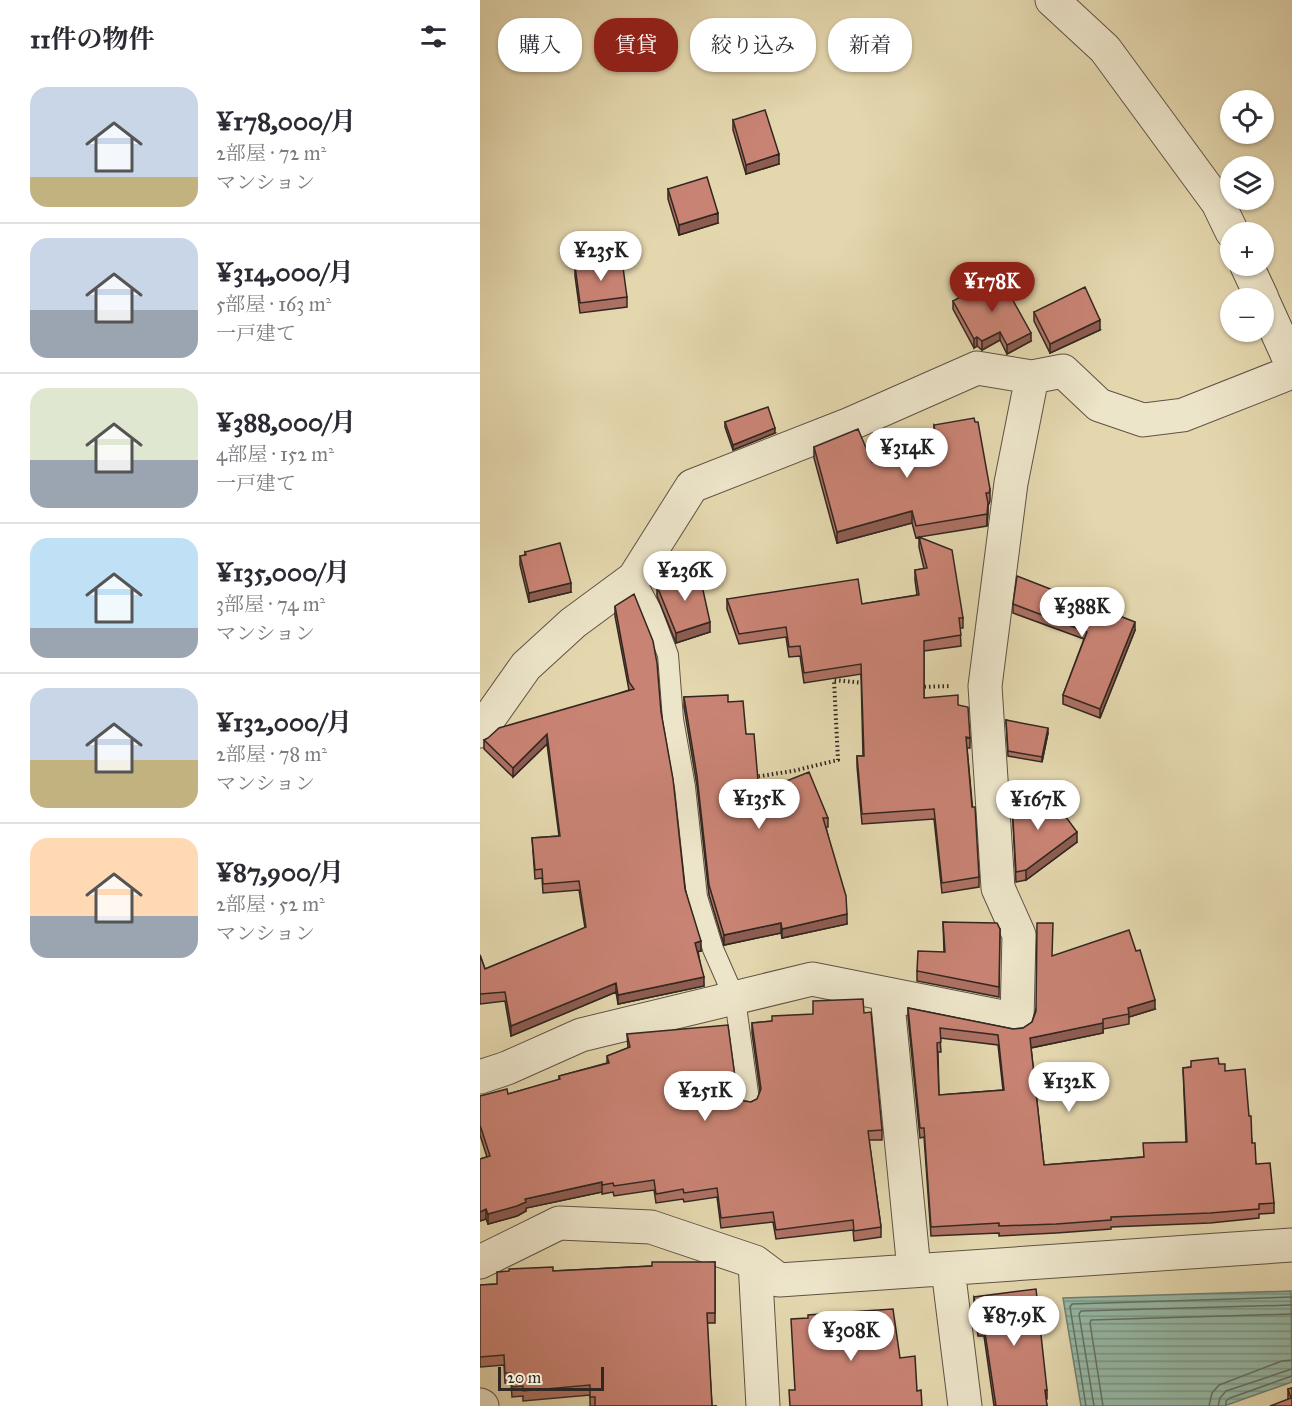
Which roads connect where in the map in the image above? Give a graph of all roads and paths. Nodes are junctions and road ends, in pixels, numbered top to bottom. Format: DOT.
graph roads {
  1 [pos="1052,0"];
  2 [pos="1227,222"];
  3 [pos="1274,326"];
  4 [pos="1292,365"];
  5 [pos="1292,372"];
  6 [pos="1032,376"];
  7 [pos="634,578"];
  8 [pos="866,683"];
  9 [pos="909,686"];
  10 [pos="985,686"];
  11 [pos="480,731"];
  12 [pos="747,778"];
  13 [pos="887,994"];
  14 [pos="735,999"];
  15 [pos="480,1077"];
  16 [pos="749,1100"];
  17 [pos="1292,1245"];
  18 [pos="482,1254"];
  19 [pos="755,1262"];
  20 [pos="948,1269"];
  21 [pos="914,1270"];
  22 [pos="763,1406"];
  23 [pos="965,1406"];
  1 -- 2 [label="street"];
  3 -- 4 [label="street"];
  5 -- 6 [label="street"];
  6 -- 7 [label="street"];
  6 -- 10 [label="street"];
  7 -- 11 [label="street"];
  7 -- 14 [label="lane"];
  8 -- 12 [label="path"];
  9 -- 10 [label="path"];
  10 -- 13 [label="street"];
  13 -- 14 [label="street"];
  13 -- 21 [label="street"];
  14 -- 15 [label="street"];
  14 -- 16 [label="lane"];
  17 -- 20 [label="street"];
  18 -- 19 [label="street"];
  19 -- 21 [label="street"];
  19 -- 22 [label="street"];
  20 -- 21 [label="street"];
  20 -- 23 [label="street"];
}
